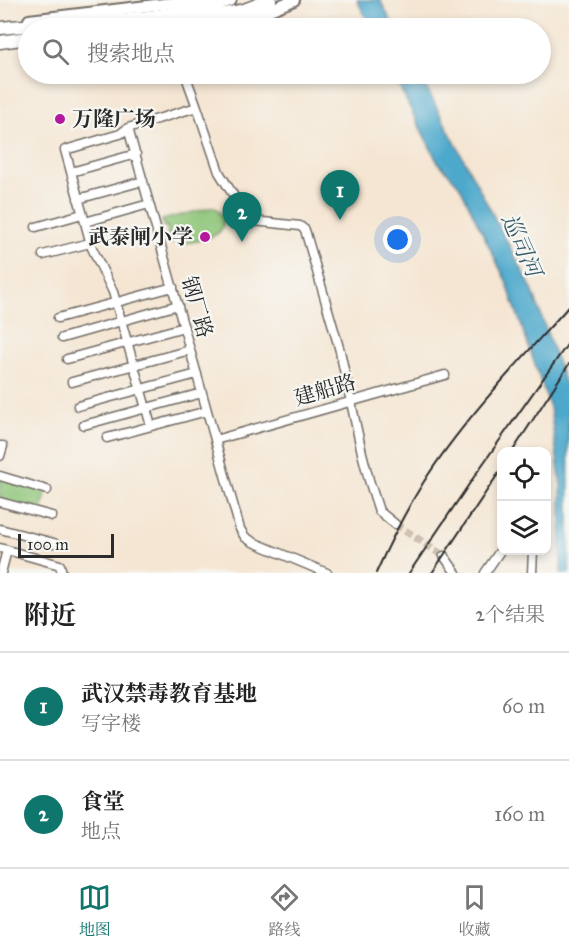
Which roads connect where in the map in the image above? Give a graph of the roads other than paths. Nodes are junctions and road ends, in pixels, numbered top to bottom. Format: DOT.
graph roads {
  1 [pos="198,0"];
  2 [pos="230,0"];
  3 [pos="270,0"];
  4 [pos="292,0"];
  5 [pos="50,18"];
  6 [pos="134,18"];
  7 [pos="206,18"];
  8 [pos="248,18"];
  9 [pos="18,22"];
  10 [pos="0,24"];
  11 [pos="18,27"];
  12 [pos="0,28"];
  13 [pos="18,40"];
  14 [pos="0,43"];
  15 [pos="18,44"];
  16 [pos="188,84"];
  17 [pos="197,107"];
  18 [pos="129,128"];
  19 [pos="136,154"];
  20 [pos="71,172"];
  21 [pos="143,181"];
  22 [pos="78,199"];
  23 [pos="149,204"];
  24 [pos="84,218"];
  25 [pos="36,227"];
  26 [pos="90,243"];
  27 [pos="44,255"];
  28 [pos="173,287"];
  29 [pos="116,303"];
  30 [pos="178,305"];
  31 [pos="58,318"];
  32 [pos="121,321"];
  33 [pos="184,327"];
  34 [pos="62,338"];
  35 [pos="127,343"];
  36 [pos="190,351"];
  37 [pos="67,359"];
  38 [pos="134,366"];
  39 [pos="197,374"];
  40 [pos="445,375"];
  41 [pos="72,382"];
  42 [pos="140,388"];
  43 [pos="202,393"];
  44 [pos="351,402"];
  45 [pos="78,406"];
  46 [pos="146,408"];
  47 [pos="207,411"];
  48 [pos="84,425"];
  49 [pos="151,426"];
  50 [pos="107,438"];
  51 [pos="215,440"];
  52 [pos="0,446"];
  53 [pos="0,456"];
  54 [pos="0,476"];
  55 [pos="47,490"];
  56 [pos="0,502"];
  57 [pos="52,516"];
  58 [pos="395,524"];
  59 [pos="0,529"];
  60 [pos="54,543"];
  61 [pos="4,549"];
  62 [pos="497,554"];
  63 [pos="533,555"];
  64 [pos="444,556"];
  65 [pos="1,573"];
  66 [pos="62,573"];
  67 [pos="327,573"];
  68 [pos="456,573"];
  69 [pos="484,573"];
  70 [pos="532,573"];
  1 -- 5 [label="main road"];
  2 -- 6 [label="highway"];
  3 -- 7 [label="highway"];
  4 -- 8 [label="main road"];
  9 -- 10 [label="main road"];
  11 -- 12 [label="highway"];
  13 -- 14 [label="highway"];
  14 -- 15 [label="main road"];
  16 -- 17 [label="street"];
  17 -- 18 [label="street"];
  17 -- 44 [label="street"];
  18 -- 19 [label="street, 钢厂路"];
  18 -- 20 [label="street"];
  19 -- 20 [label="street"];
  19 -- 21 [label="street, 钢厂路"];
  20 -- 22 [label="street"];
  21 -- 22 [label="street"];
  21 -- 23 [label="street, 钢厂路"];
  22 -- 24 [label="street"];
  23 -- 24 [label="street"];
  23 -- 28 [label="street, 钢厂路"];
  24 -- 25 [label="street"];
  24 -- 26 [label="street"];
  26 -- 27 [label="street"];
  26 -- 29 [label="street"];
  28 -- 29 [label="street"];
  28 -- 30 [label="street, 钢厂路"];
  29 -- 31 [label="street"];
  29 -- 32 [label="street"];
  30 -- 32 [label="street"];
  30 -- 33 [label="street, 钢厂路"];
  32 -- 34 [label="street"];
  32 -- 35 [label="street"];
  33 -- 35 [label="street"];
  33 -- 36 [label="street, 钢厂路"];
  35 -- 37 [label="street"];
  35 -- 38 [label="street"];
  36 -- 38 [label="street"];
  36 -- 39 [label="street, 钢厂路"];
  38 -- 41 [label="street"];
  38 -- 42 [label="street"];
  39 -- 42 [label="street"];
  39 -- 43 [label="street, 钢厂路"];
  40 -- 44 [label="street, 建船路"];
  42 -- 45 [label="street"];
  42 -- 46 [label="street"];
  43 -- 46 [label="street"];
  43 -- 47 [label="street, 钢厂路"];
  44 -- 51 [label="street, 建船路"];
  44 -- 58 [label="street"];
  46 -- 48 [label="street"];
  46 -- 49 [label="street"];
  47 -- 49 [label="street"];
  47 -- 51 [label="street, 钢厂路"];
  49 -- 50 [label="street"];
  51 -- 67 [label="street, 钢厂路"];
  52 -- 53 [label="street"];
  54 -- 55 [label="street"];
  56 -- 57 [label="street"];
  59 -- 60 [label="street"];
  61 -- 65 [label="street"];
  61 -- 66 [label="street"];
  62 -- 69 [label="street"];
  63 -- 70 [label="street"];
  64 -- 68 [label="street"];
}
